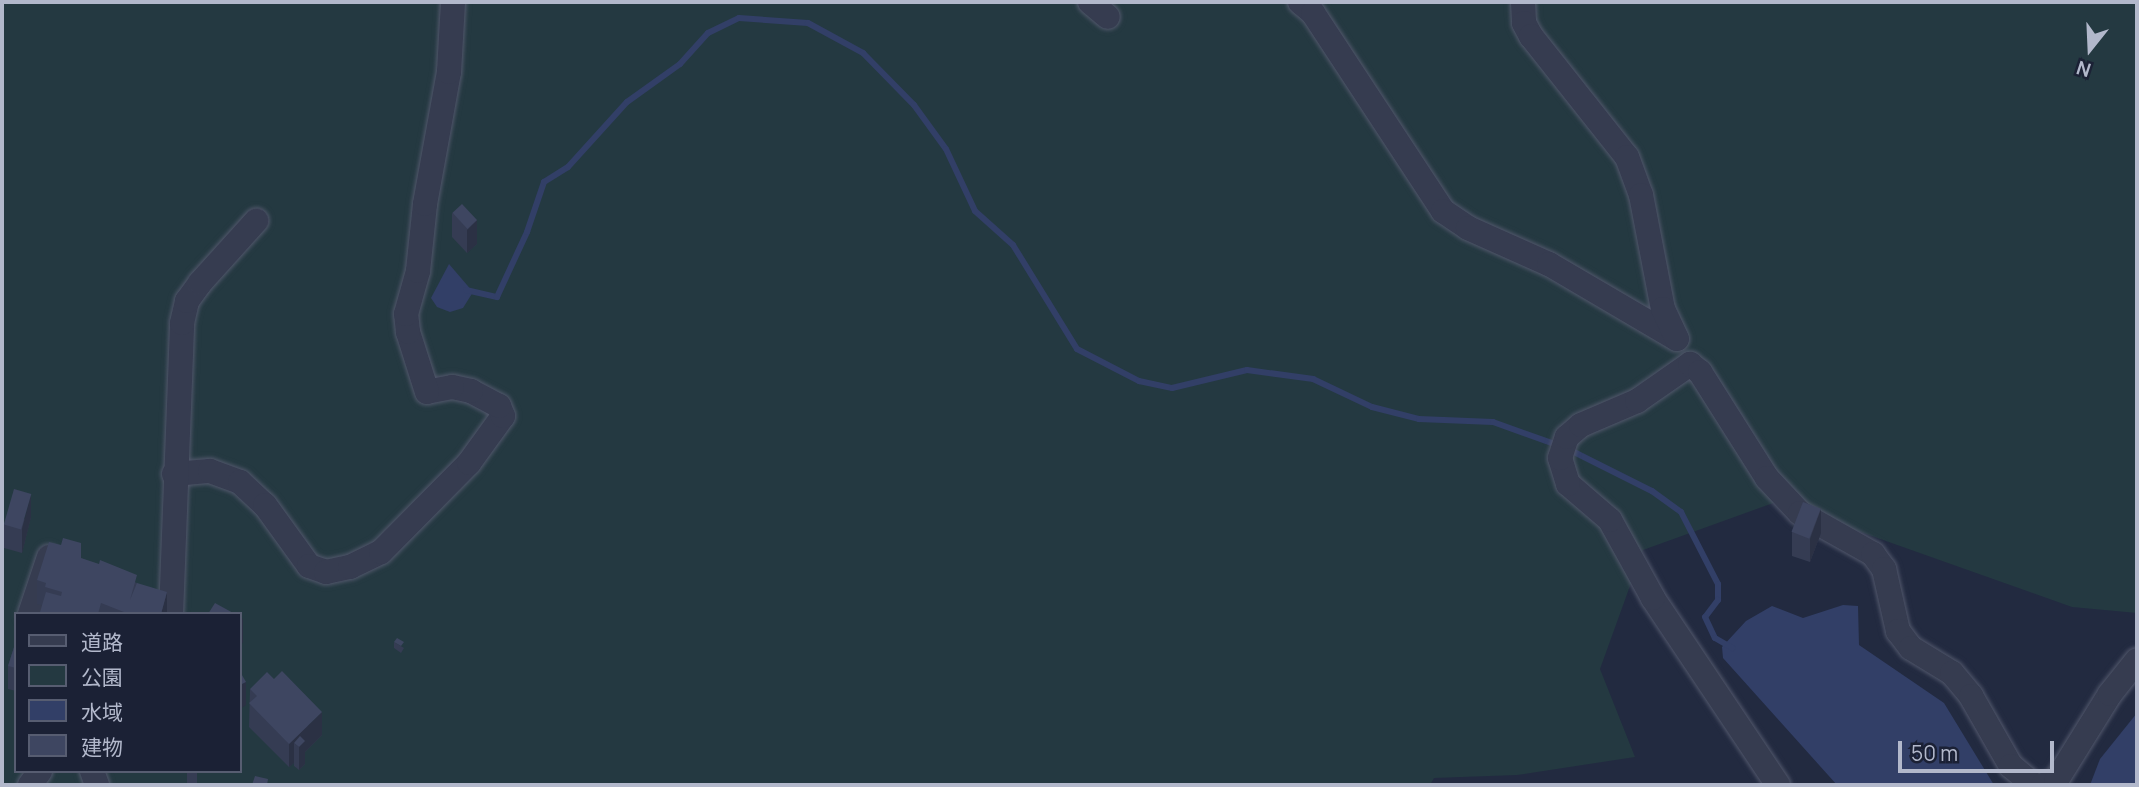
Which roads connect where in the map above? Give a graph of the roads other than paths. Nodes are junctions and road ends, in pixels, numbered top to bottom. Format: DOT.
graph roads {
  1 [pos="1300,2"];
  2 [pos="1524,2"];
  3 [pos="446,6"];
  4 [pos="256,221"];
  5 [pos="439,252"];
  6 [pos="418,271"];
  7 [pos="1677,339"];
  8 [pos="1690,364"];
  9 [pos="174,474"];
  10 [pos="56,548"];
  11 [pos="31,612"];
  12 [pos="172,612"];
  13 [pos="2137,660"];
  14 [pos="1778,785"];
  15 [pos="2034,785"];
  16 [pos="2043,785"];
  1 -- 7 [label="street"];
  2 -- 7 [label="street"];
  3 -- 6 [label="street"];
  4 -- 9 [label="street"];
  5 -- 6 [label="street"];
  6 -- 9 [label="street"];
  7 -- 8 [label="street"];
  8 -- 14 [label="street"];
  8 -- 15 [label="street"];
  9 -- 12 [label="street"];
  10 -- 11 [label="street"];
  13 -- 16 [label="street"];
}
